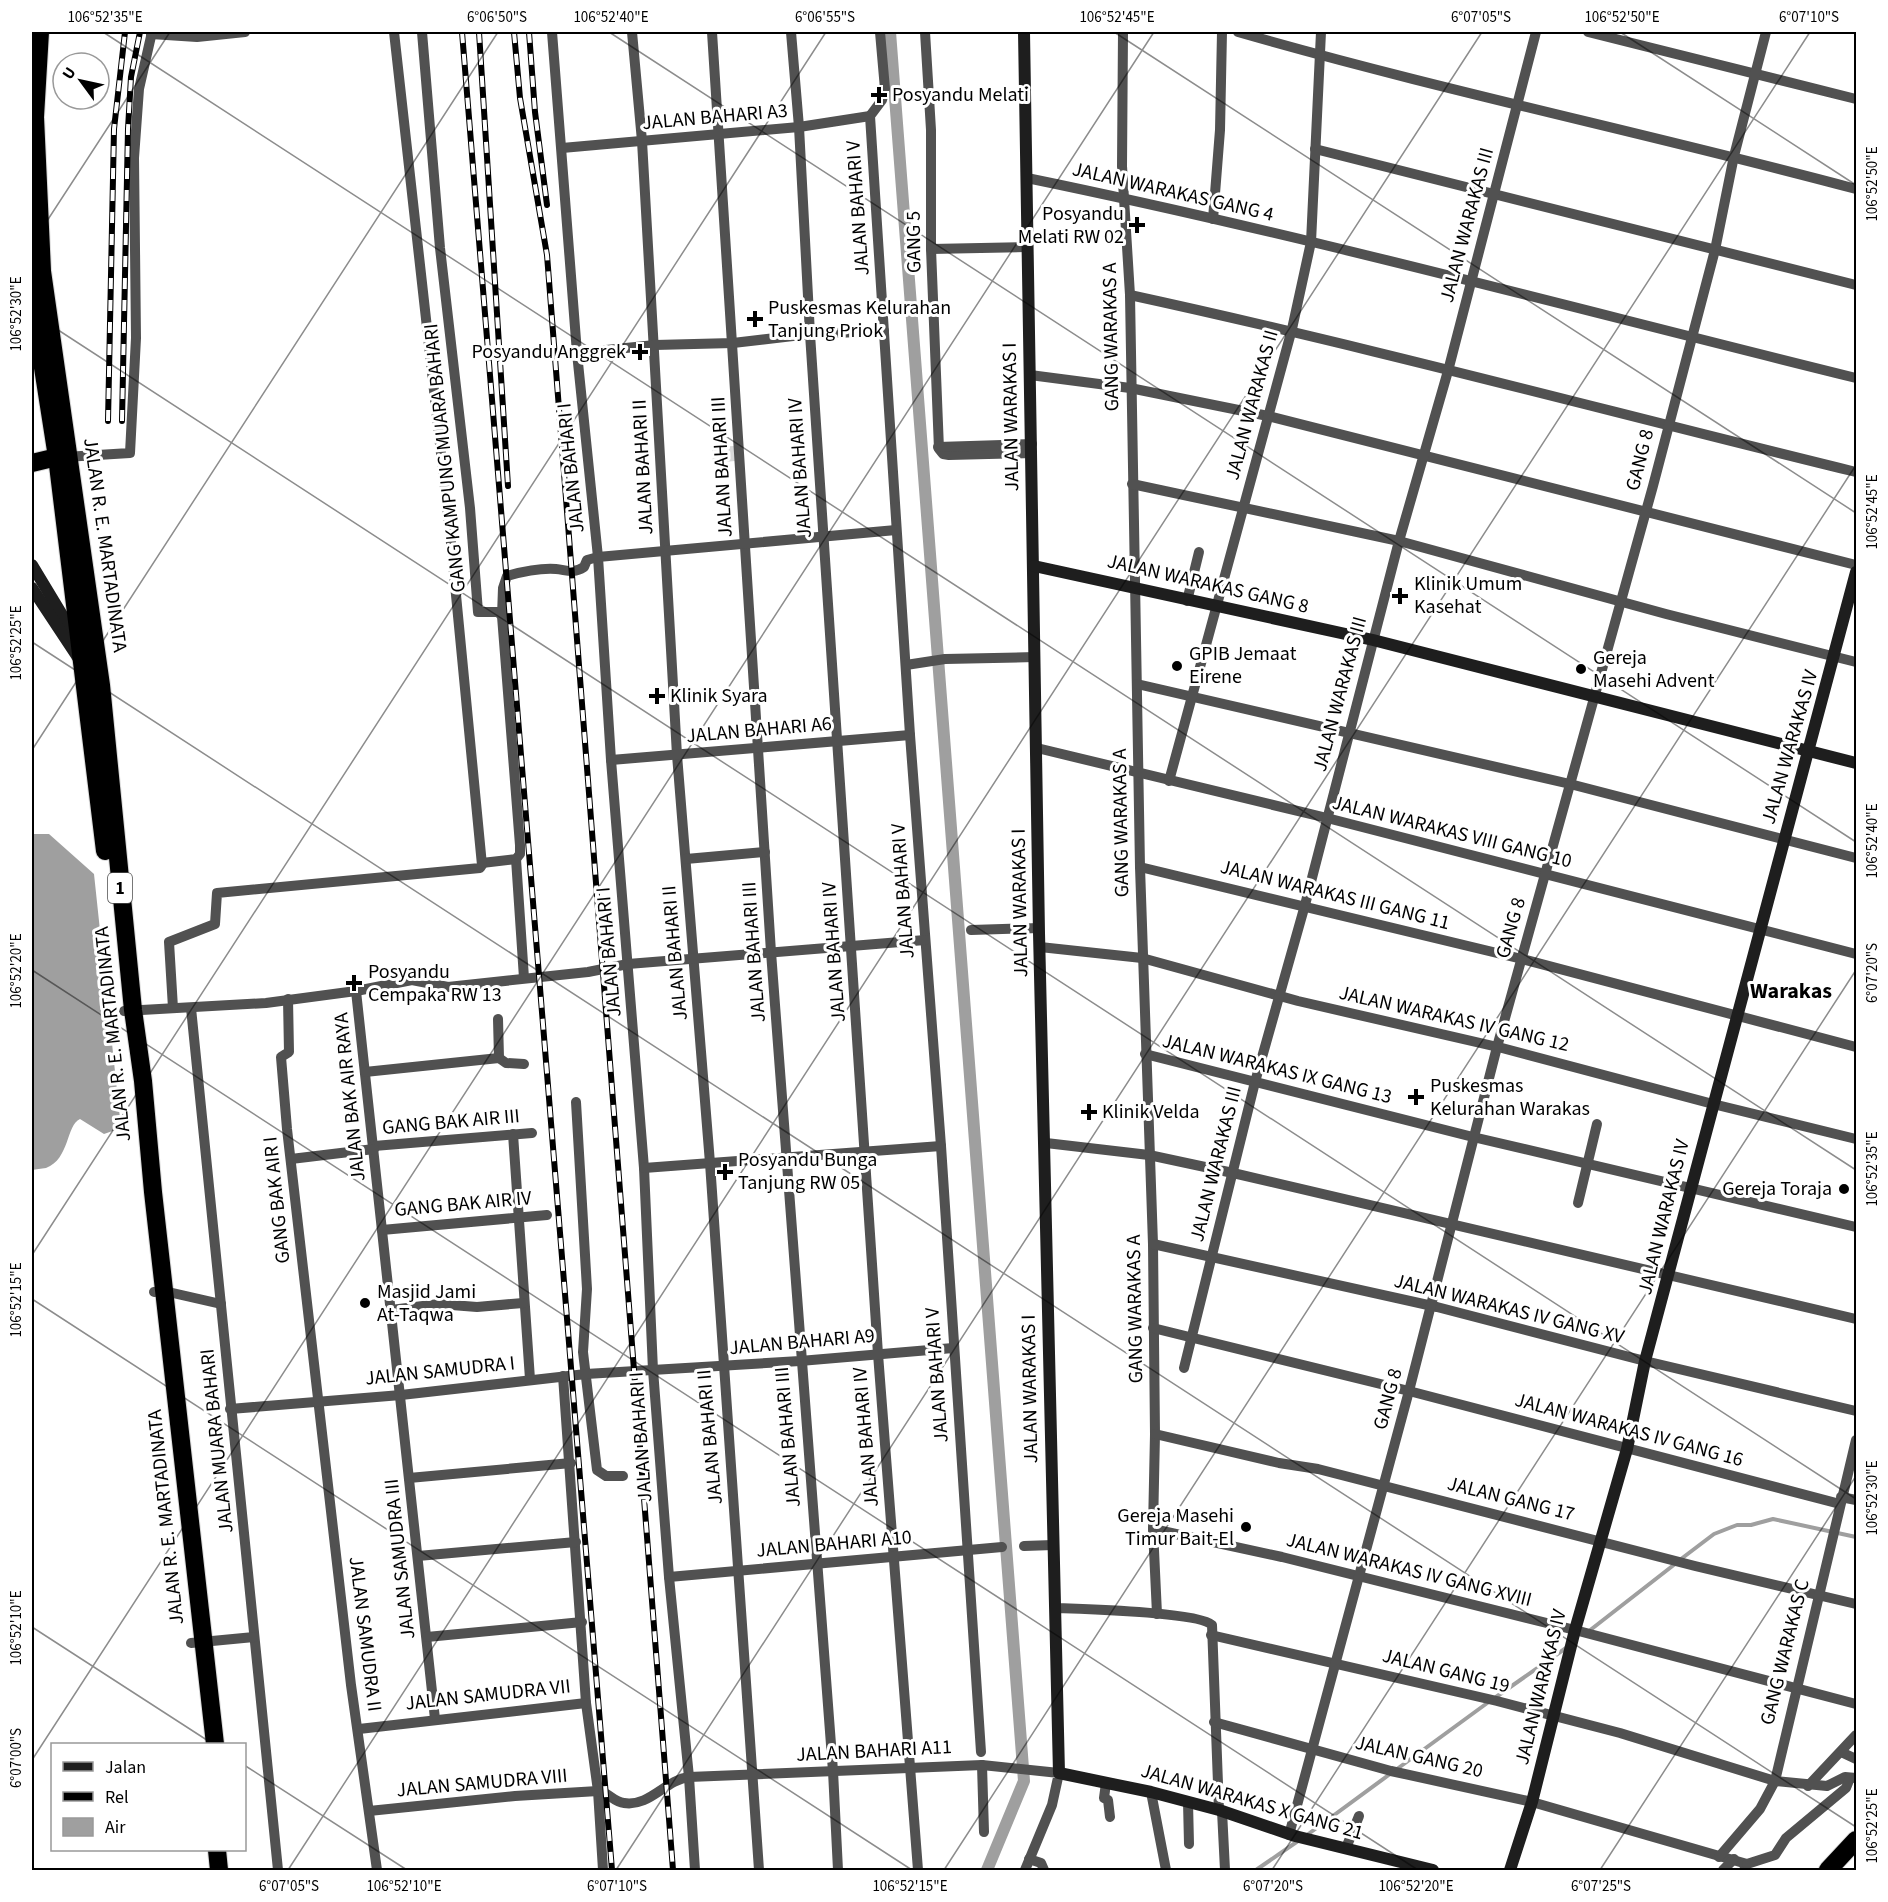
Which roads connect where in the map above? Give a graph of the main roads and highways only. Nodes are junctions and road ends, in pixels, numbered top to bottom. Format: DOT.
graph roads {
  1 [pos="40,32"];
  2 [pos="32,265"];
  3 [pos="63,457"];
  4 [pos="32,463"];
  5 [pos="94,673"];
  6 [pos="128,1011"];
  7 [pos="197,1643"];
  8 [pos="204,1743"];
  9 [pos="215,1743"];
  10 [pos="1857,1840"];
  11 [pos="217,1851"];
  12 [pos="226,1851"];
  13 [pos="219,1870"];
  14 [pos="229,1870"];
  15 [pos="1828,1870"];
  1 -- 3 [label="highway, JALAN R. E. MARTADINATA / 1"];
  2 -- 3 [label="highway, JALAN R. E. MARTADINATA / 1"];
  3 -- 4 [label="highway"];
  3 -- 5 [label="highway, JALAN R. E. MARTADINATA / 1"];
  3 -- 5 [label="highway, JALAN R. E. MARTADINATA / 1"];
  5 -- 6 [label="highway, JALAN R. E. MARTADINATA / 1"];
  5 -- 6 [label="highway, JALAN R. E. MARTADINATA / 1"];
  6 -- 7 [label="highway, JALAN R. E. MARTADINATA / 1"];
  7 -- 8 [label="highway, JALAN R. E. MARTADINATA / 1"];
  7 -- 9 [label="highway, JALAN R. E. MARTADINATA / 1"];
  10 -- 15 [label="highway"];
  11 -- 13 [label="highway"];
  12 -- 14 [label="highway"];
}
